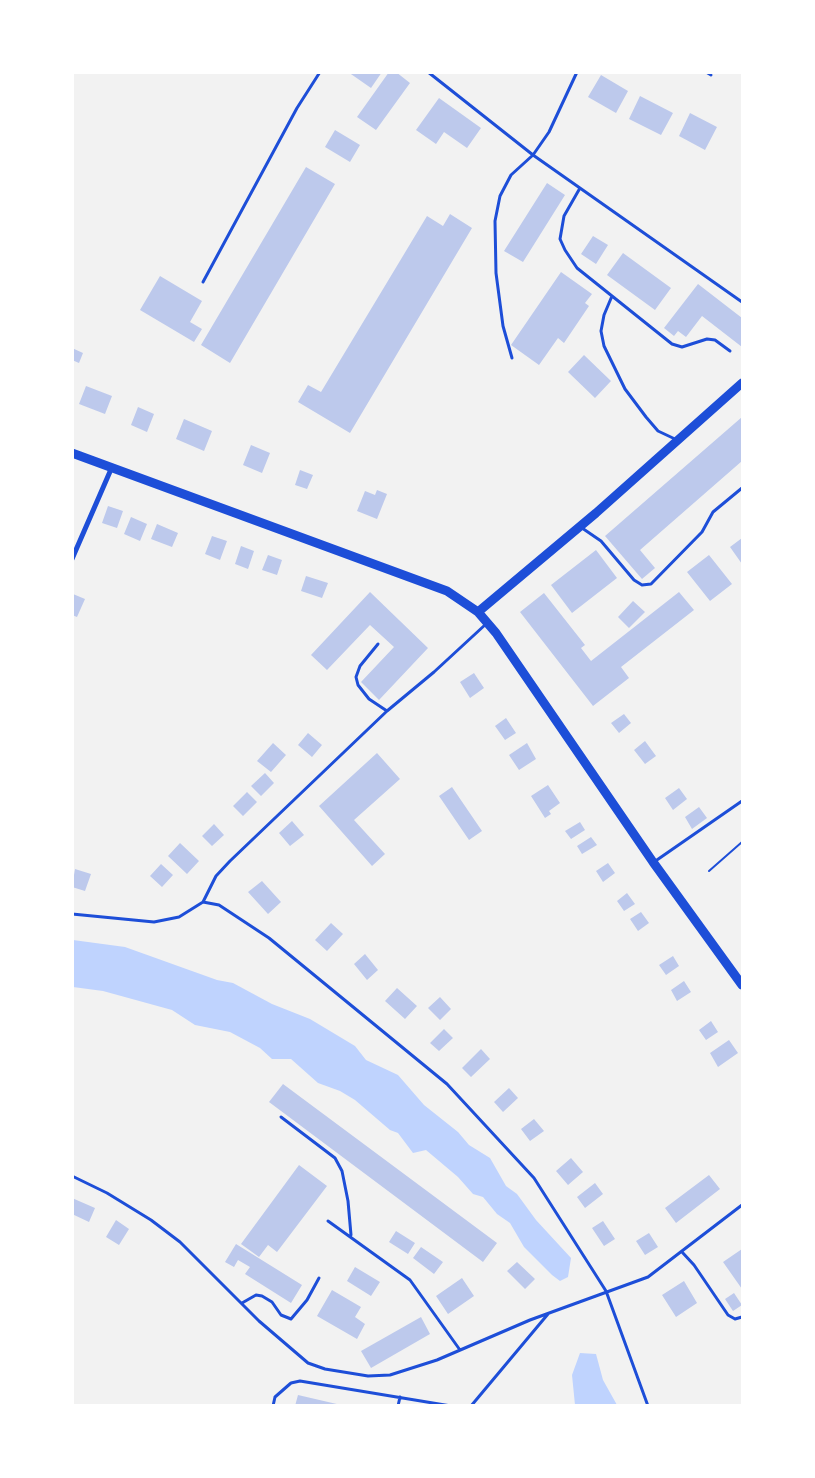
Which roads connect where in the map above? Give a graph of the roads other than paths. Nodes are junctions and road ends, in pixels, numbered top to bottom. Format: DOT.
graph roads {
  1 [pos="320,72"];
  2 [pos="428,72"];
  3 [pos="577,72"];
  4 [pos="533,155"];
  5 [pos="580,188"];
  6 [pos="203,282"];
  7 [pos="612,296"];
  8 [pos="742,302"];
  9 [pos="730,351"];
  10 [pos="512,358"];
  11 [pos="742,383"];
  12 [pos="678,441"];
  13 [pos="72,453"];
  14 [pos="112,467"];
  15 [pos="742,488"];
  16 [pos="580,526"];
  17 [pos="72,559"];
  18 [pos="478,612"];
  19 [pos="488,622"];
  20 [pos="378,644"];
  21 [pos="387,711"];
  22 [pos="742,801"];
  23 [pos="653,862"];
  24 [pos="203,902"];
  25 [pos="72,914"];
  26 [pos="742,984"];
  27 [pos="280,1117"];
  28 [pos="72,1176"];
  29 [pos="742,1205"];
  30 [pos="328,1221"];
  31 [pos="351,1236"];
  32 [pos="682,1252"];
  33 [pos="319,1278"];
  34 [pos="606,1292"];
  35 [pos="242,1303"];
  36 [pos="548,1313"];
  37 [pos="742,1317"];
  38 [pos="460,1350"];
  39 [pos="400,1397"];
  40 [pos="272,1406"];
  41 [pos="398,1406"];
  42 [pos="451,1406"];
  43 [pos="471,1406"];
  44 [pos="648,1406"];
  1 -- 6 [label="lane"];
  2 -- 4 [label="lane"];
  3 -- 4 [label="lane"];
  4 -- 5 [label="lane"];
  4 -- 10 [label="lane"];
  5 -- 7 [label="lane"];
  5 -- 8 [label="lane"];
  7 -- 9 [label="lane"];
  7 -- 12 [label="lane"];
  11 -- 12 [label="main road"];
  12 -- 16 [label="main road"];
  13 -- 14 [label="main road"];
  14 -- 17 [label="street"];
  14 -- 18 [label="main road"];
  15 -- 16 [label="lane"];
  16 -- 18 [label="main road"];
  18 -- 19 [label="main road"];
  19 -- 21 [label="lane"];
  19 -- 23 [label="main road"];
  20 -- 21 [label="lane"];
  21 -- 24 [label="lane"];
  22 -- 23 [label="lane"];
  23 -- 26 [label="main road"];
  24 -- 25 [label="lane"];
  24 -- 34 [label="lane"];
  27 -- 31 [label="lane"];
  28 -- 35 [label="lane"];
  29 -- 32 [label="lane"];
  30 -- 31 [label="lane"];
  31 -- 38 [label="lane"];
  32 -- 34 [label="lane"];
  32 -- 37 [label="lane"];
  33 -- 35 [label="lane"];
  34 -- 36 [label="lane"];
  34 -- 44 [label="lane"];
  35 -- 38 [label="lane"];
  36 -- 38 [label="lane"];
  36 -- 43 [label="lane"];
  39 -- 40 [label="lane"];
  39 -- 41 [label="lane"];
  39 -- 42 [label="lane"];
}
